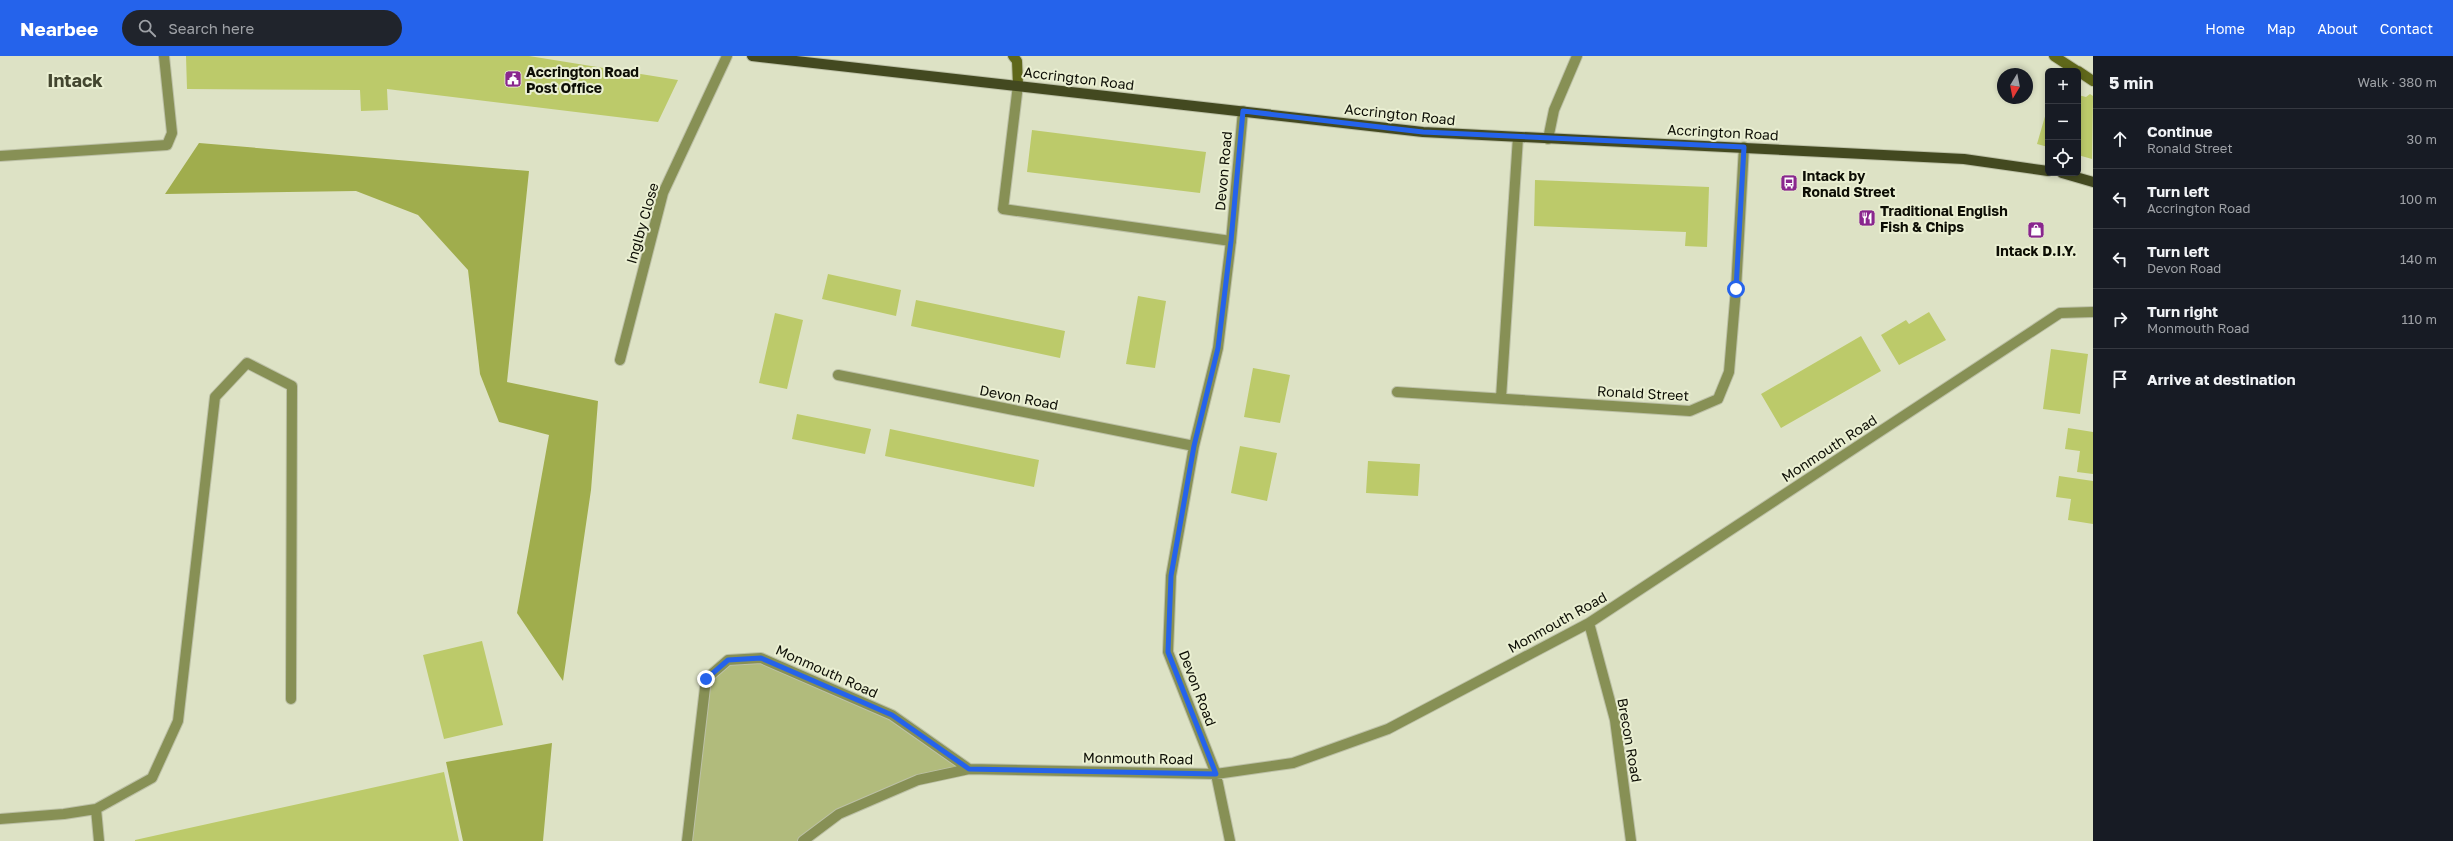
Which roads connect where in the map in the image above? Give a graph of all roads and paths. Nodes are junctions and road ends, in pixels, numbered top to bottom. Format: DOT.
graph roads {
  1 [pos="164,56"];
  2 [pos="727,56"];
  3 [pos="752,56"];
  4 [pos="1013,56"];
  5 [pos="1577,56"];
  6 [pos="2054,56"];
  7 [pos="2073,68"];
  8 [pos="2081,73"];
  9 [pos="2093,81"];
  10 [pos="1018,85"];
  11 [pos="1243,111"];
  12 [pos="1518,137"];
  13 [pos="1548,139"];
  14 [pos="1744,147"];
  15 [pos="0,156"];
  16 [pos="2045,171"];
  17 [pos="2072,176"];
  18 [pos="2093,182"];
  19 [pos="1231,241"];
  20 [pos="2093,312"];
  21 [pos="620,360"];
  22 [pos="838,375"];
  23 [pos="1397,392"];
  24 [pos="1501,398"];
  25 [pos="1194,446"];
  26 [pos="1589,623"];
  27 [pos="291,699"];
  28 [pos="969,769"];
  29 [pos="1216,774"];
  30 [pos="96,809"];
  31 [pos="0,819"];
  32 [pos="99,841"];
  33 [pos="687,841"];
  34 [pos="803,841"];
  35 [pos="1230,841"];
  36 [pos="1631,841"];
  1 -- 15 [label="street"];
  2 -- 21 [label="street, Inglby Close"];
  3 -- 10 [label="main road, Accrington Road"];
  4 -- 10 [label="street"];
  5 -- 13 [label="street"];
  6 -- 7 [label="street"];
  8 -- 9 [label="street"];
  10 -- 11 [label="main road, Accrington Road"];
  10 -- 19 [label="street"];
  11 -- 12 [label="main road, Accrington Road"];
  11 -- 19 [label="street, Devon Road"];
  12 -- 13 [label="main road, Accrington Road"];
  12 -- 24 [label="street"];
  13 -- 14 [label="main road, Accrington Road"];
  14 -- 16 [label="main road, Accrington Road"];
  14 -- 24 [label="street, Ronald Street"];
  17 -- 18 [label="main road"];
  19 -- 25 [label="street, Devon Road"];
  20 -- 26 [label="street, Monmouth Road"];
  22 -- 25 [label="street, Devon Road"];
  23 -- 24 [label="street, Ronald Street"];
  25 -- 29 [label="street, Devon Road"];
  26 -- 29 [label="street, Monmouth Road"];
  26 -- 36 [label="street, Brecon Road"];
  27 -- 30 [label="street"];
  28 -- 29 [label="street, Monmouth Road"];
  28 -- 33 [label="street, Monmouth Road"];
  28 -- 34 [label="street, Monmouth Road"];
  29 -- 35 [label="street, Devon Road"];
  30 -- 31 [label="street"];
  30 -- 32 [label="street"];
}
